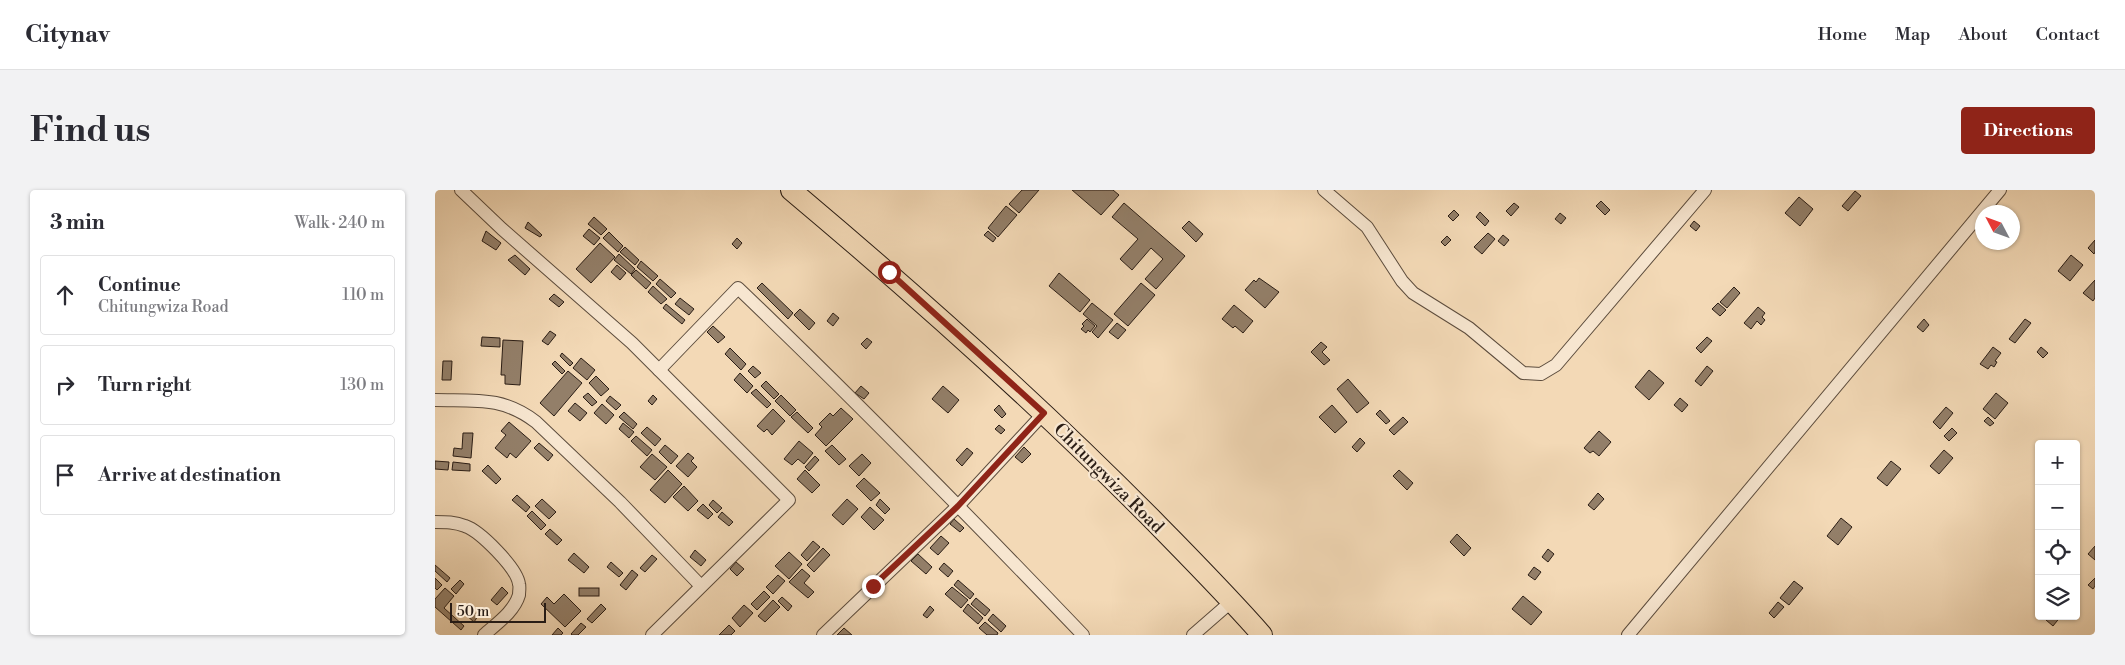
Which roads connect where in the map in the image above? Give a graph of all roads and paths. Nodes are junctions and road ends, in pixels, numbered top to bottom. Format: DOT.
graph roads {
  1 [pos="461,190"];
  2 [pos="791,190"];
  3 [pos="1324,190"];
  4 [pos="1705,190"];
  5 [pos="2000,190"];
  6 [pos="659,370"];
  7 [pos="435,400"];
  8 [pos="1044,413"];
  9 [pos="958,506"];
  10 [pos="435,522"];
  11 [pos="701,586"];
  12 [pos="1232,601"];
  13 [pos="484,635"];
  14 [pos="651,635"];
  15 [pos="823,635"];
  16 [pos="1083,635"];
  17 [pos="1193,635"];
  18 [pos="1262,635"];
  19 [pos="1627,635"];
  1 -- 6 [label="street"];
  2 -- 8 [label="main road, Chitungwiza Road"];
  3 -- 4 [label="street"];
  5 -- 19 [label="street"];
  6 -- 9 [label="street"];
  6 -- 11 [label="street"];
  7 -- 11 [label="street"];
  8 -- 9 [label="street"];
  8 -- 12 [label="main road, Chitungwiza Road"];
  9 -- 15 [label="street"];
  9 -- 16 [label="street"];
  10 -- 13 [label="street"];
  11 -- 14 [label="street"];
  12 -- 17 [label="street"];
  12 -- 18 [label="main road, Chitungwiza Road"];
}
